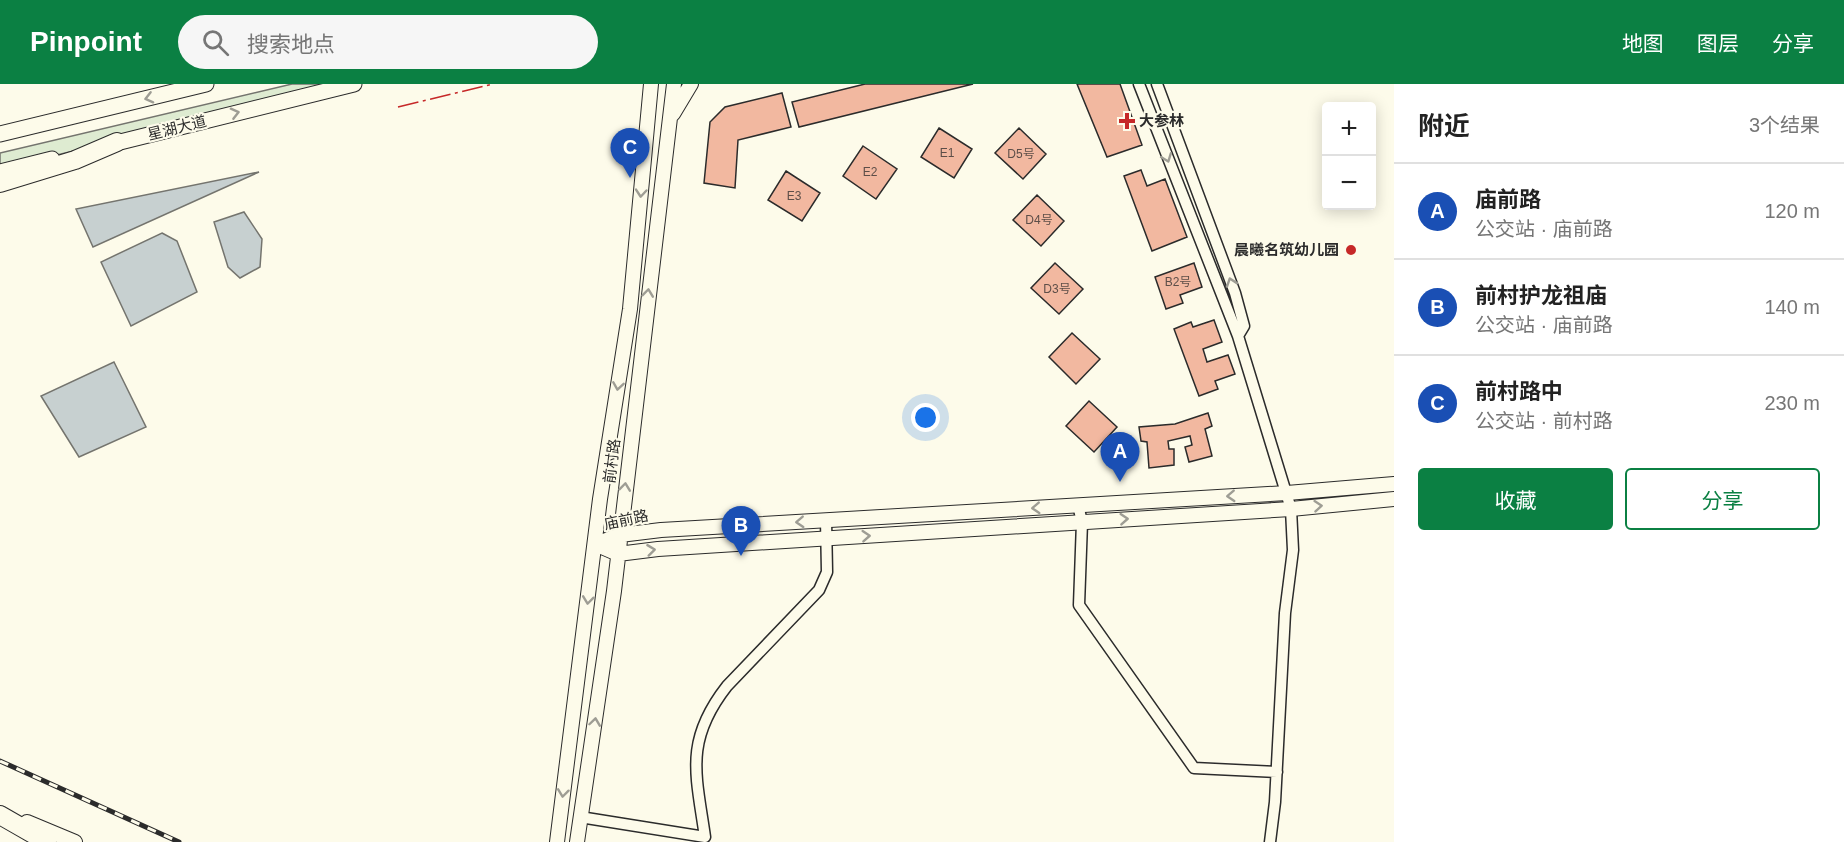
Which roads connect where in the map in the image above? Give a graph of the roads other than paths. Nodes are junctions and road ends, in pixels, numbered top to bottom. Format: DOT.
graph roads {
  1 [pos="206,84"];
  2 [pos="354,84"];
  3 [pos="640,84"];
  4 [pos="651,84"];
  5 [pos="674,84"];
  6 [pos="690,84"];
  7 [pos="1139,84"];
  8 [pos="1157,84"];
  9 [pos="649,114"];
  10 [pos="669,121"];
  11 [pos="0,134"];
  12 [pos="117,142"];
  13 [pos="0,172"];
  14 [pos="0,183"];
  15 [pos="1238,336"];
  16 [pos="1394,484"];
  17 [pos="1287,493"];
  18 [pos="1394,499"];
  19 [pos="1078,505"];
  20 [pos="1291,509"];
  21 [pos="826,520"];
  22 [pos="1082,522"];
  23 [pos="620,535"];
  24 [pos="827,538"];
  25 [pos="595,544"];
  26 [pos="618,554"];
  27 [pos="1277,772"];
  28 [pos="0,813"];
  29 [pos="580,817"];
  30 [pos="47,842"];
  31 [pos="75,842"];
  32 [pos="557,842"];
  33 [pos="577,842"];
  34 [pos="1270,842"];
  1 -- 11 [label="main road, one-way"];
  12 -- 2 [label="main road, 星湖大道, one-way"];
  3 -- 9 [label="street"];
  4 -- 9 [label="street, 前村路"];
  5 -- 10 [label="street, 前村路"];
  6 -- 10 [label="street"];
  7 -- 15 [label="street, one-way"];
  15 -- 8 [label="street, one-way"];
  9 -- 25 [label="street, 前村路, one-way"];
  23 -- 10 [label="street, 前村路, one-way"];
  12 -- 13 [label="main road, 星湖大道"];
  12 -- 14 [label="highway"];
  15 -- 17 [label="street"];
  16 -- 17 [label="street, 庙前路"];
  17 -- 19 [label="street, 庙前路, one-way"];
  17 -- 20 [label="street"];
  20 -- 18 [label="street, one-way"];
  19 -- 21 [label="street, 庙前路, one-way"];
  19 -- 22 [label="street"];
  22 -- 20 [label="street, one-way"];
  20 -- 27 [label="street"];
  21 -- 23 [label="street, 庙前路, one-way"];
  21 -- 24 [label="street"];
  24 -- 22 [label="street, one-way"];
  22 -- 27 [label="street"];
  23 -- 25 [label="street, 庙前路"];
  23 -- 26 [label="street, 前村路"];
  26 -- 24 [label="street, one-way"];
  24 -- 29 [label="street"];
  25 -- 26 [label="street, 庙前路"];
  25 -- 32 [label="street, 前村路, one-way"];
  29 -- 26 [label="street, 前村路, one-way"];
  27 -- 34 [label="street"];
  28 -- 30 [label="highway"];
  28 -- 31 [label="street"];
  29 -- 33 [label="street, 前村路"];
}
